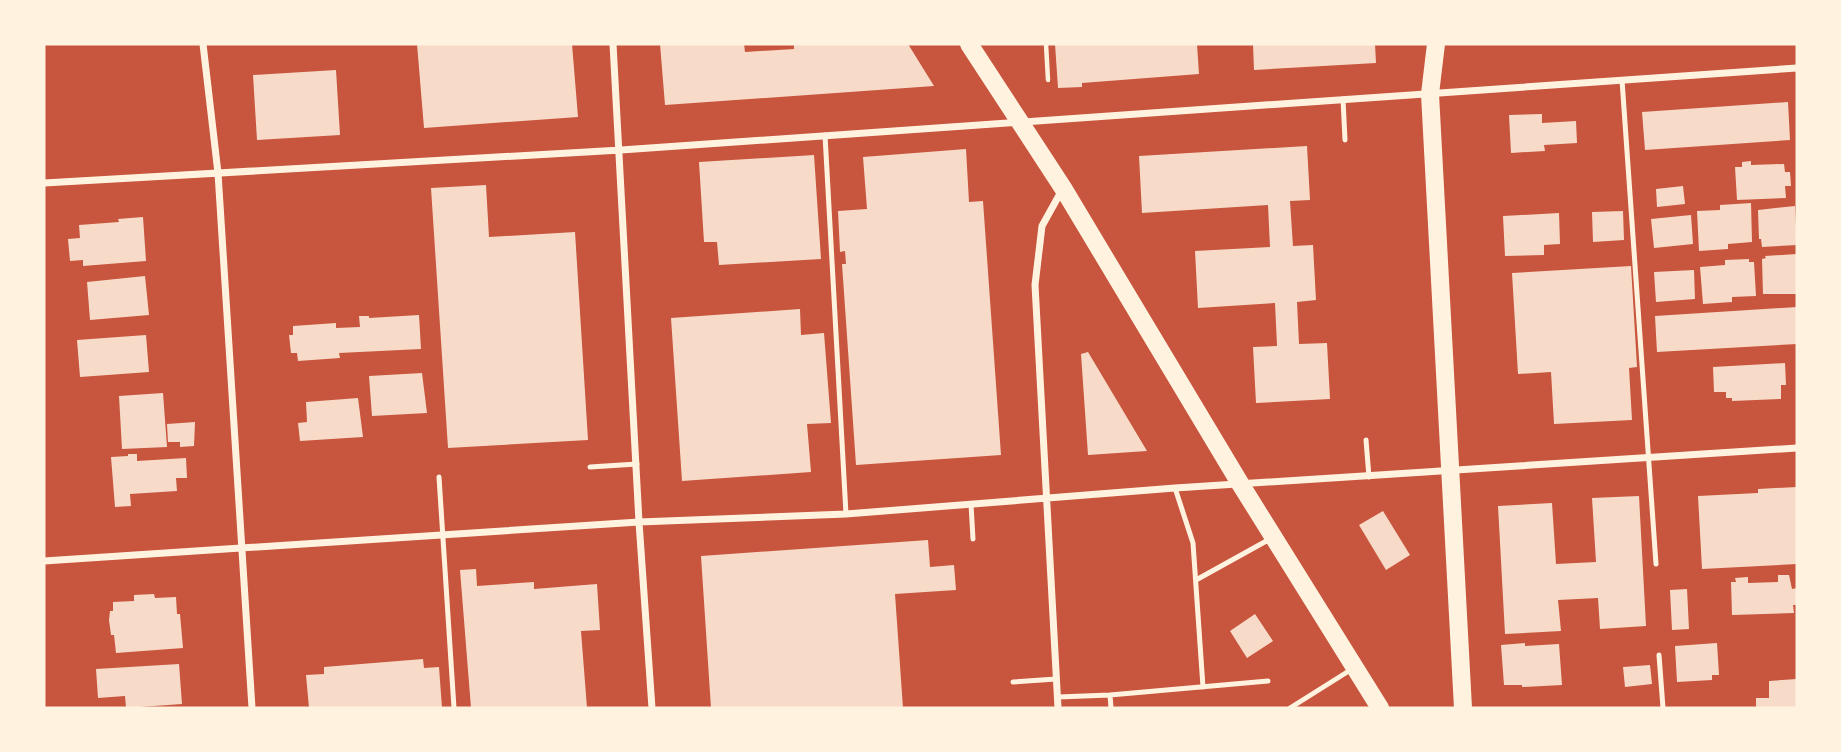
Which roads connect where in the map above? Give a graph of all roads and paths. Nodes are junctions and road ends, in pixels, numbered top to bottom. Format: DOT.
graph roads {
  1 [pos="203,44"];
  2 [pos="613,44"];
  3 [pos="970,44"];
  4 [pos="1046,44"];
  5 [pos="1436,44"];
  6 [pos="1797,68"];
  7 [pos="1048,79"];
  8 [pos="1622,80"];
  9 [pos="1430,94"];
  10 [pos="1343,99"];
  11 [pos="1018,121"];
  12 [pos="825,135"];
  13 [pos="1345,140"];
  14 [pos="621,150"];
  15 [pos="218,173"];
  16 [pos="44,183"];
  17 [pos="1063,188"];
  18 [pos="1366,440"];
  19 [pos="1797,448"];
  20 [pos="1650,458"];
  21 [pos="637,464"];
  22 [pos="590,467"];
  23 [pos="1449,472"];
  24 [pos="439,477"];
  25 [pos="1368,477"];
  26 [pos="1241,485"];
  27 [pos="1174,488"];
  28 [pos="1046,497"];
  29 [pos="971,504"];
  30 [pos="846,514"];
  31 [pos="639,522"];
  32 [pos="442,534"];
  33 [pos="1273,537"];
  34 [pos="973,539"];
  35 [pos="242,548"];
  36 [pos="44,560"];
  37 [pos="1656,565"];
  38 [pos="1196,580"];
  39 [pos="1660,655"];
  40 [pos="1354,667"];
  41 [pos="1056,679"];
  42 [pos="1268,681"];
  43 [pos="1013,682"];
  44 [pos="1203,687"];
  45 [pos="1110,695"];
  46 [pos="1058,697"];
  47 [pos="252,708"];
  48 [pos="454,708"];
  49 [pos="652,708"];
  50 [pos="1058,708"];
  51 [pos="1111,708"];
  52 [pos="1290,708"];
  53 [pos="1380,708"];
  54 [pos="1463,708"];
  55 [pos="1663,708"];
  1 -- 15 [label="street"];
  2 -- 14 [label="street"];
  3 -- 11 [label="main road"];
  4 -- 7 [label="path"];
  5 -- 9 [label="main road"];
  6 -- 8 [label="street"];
  8 -- 9 [label="street"];
  8 -- 20 [label="lane"];
  9 -- 10 [label="street"];
  9 -- 23 [label="main road"];
  10 -- 11 [label="street"];
  10 -- 13 [label="lane"];
  11 -- 12 [label="street"];
  11 -- 17 [label="main road"];
  12 -- 14 [label="street"];
  12 -- 30 [label="lane"];
  14 -- 15 [label="street"];
  14 -- 21 [label="street"];
  15 -- 16 [label="street"];
  15 -- 35 [label="street"];
  17 -- 26 [label="main road"];
  17 -- 28 [label="street"];
  18 -- 25 [label="lane"];
  19 -- 20 [label="street"];
  20 -- 23 [label="street"];
  20 -- 37 [label="lane"];
  21 -- 22 [label="lane"];
  21 -- 31 [label="street"];
  23 -- 25 [label="street"];
  23 -- 54 [label="main road"];
  24 -- 32 [label="lane"];
  25 -- 26 [label="street"];
  26 -- 27 [label="street"];
  26 -- 33 [label="main road"];
  27 -- 28 [label="street"];
  27 -- 38 [label="lane"];
  28 -- 29 [label="street"];
  28 -- 41 [label="street"];
  29 -- 30 [label="street"];
  29 -- 34 [label="lane"];
  30 -- 31 [label="street"];
  31 -- 32 [label="street"];
  31 -- 49 [label="street"];
  32 -- 35 [label="street"];
  32 -- 48 [label="lane"];
  33 -- 38 [label="lane"];
  33 -- 40 [label="main road"];
  35 -- 36 [label="street"];
  35 -- 47 [label="street"];
  38 -- 44 [label="lane"];
  39 -- 55 [label="lane"];
  40 -- 52 [label="lane"];
  40 -- 53 [label="main road"];
  41 -- 43 [label="lane"];
  41 -- 46 [label="street"];
  42 -- 44 [label="lane"];
  44 -- 45 [label="lane"];
  45 -- 46 [label="lane"];
  45 -- 51 [label="lane"];
  46 -- 50 [label="street"];
}
